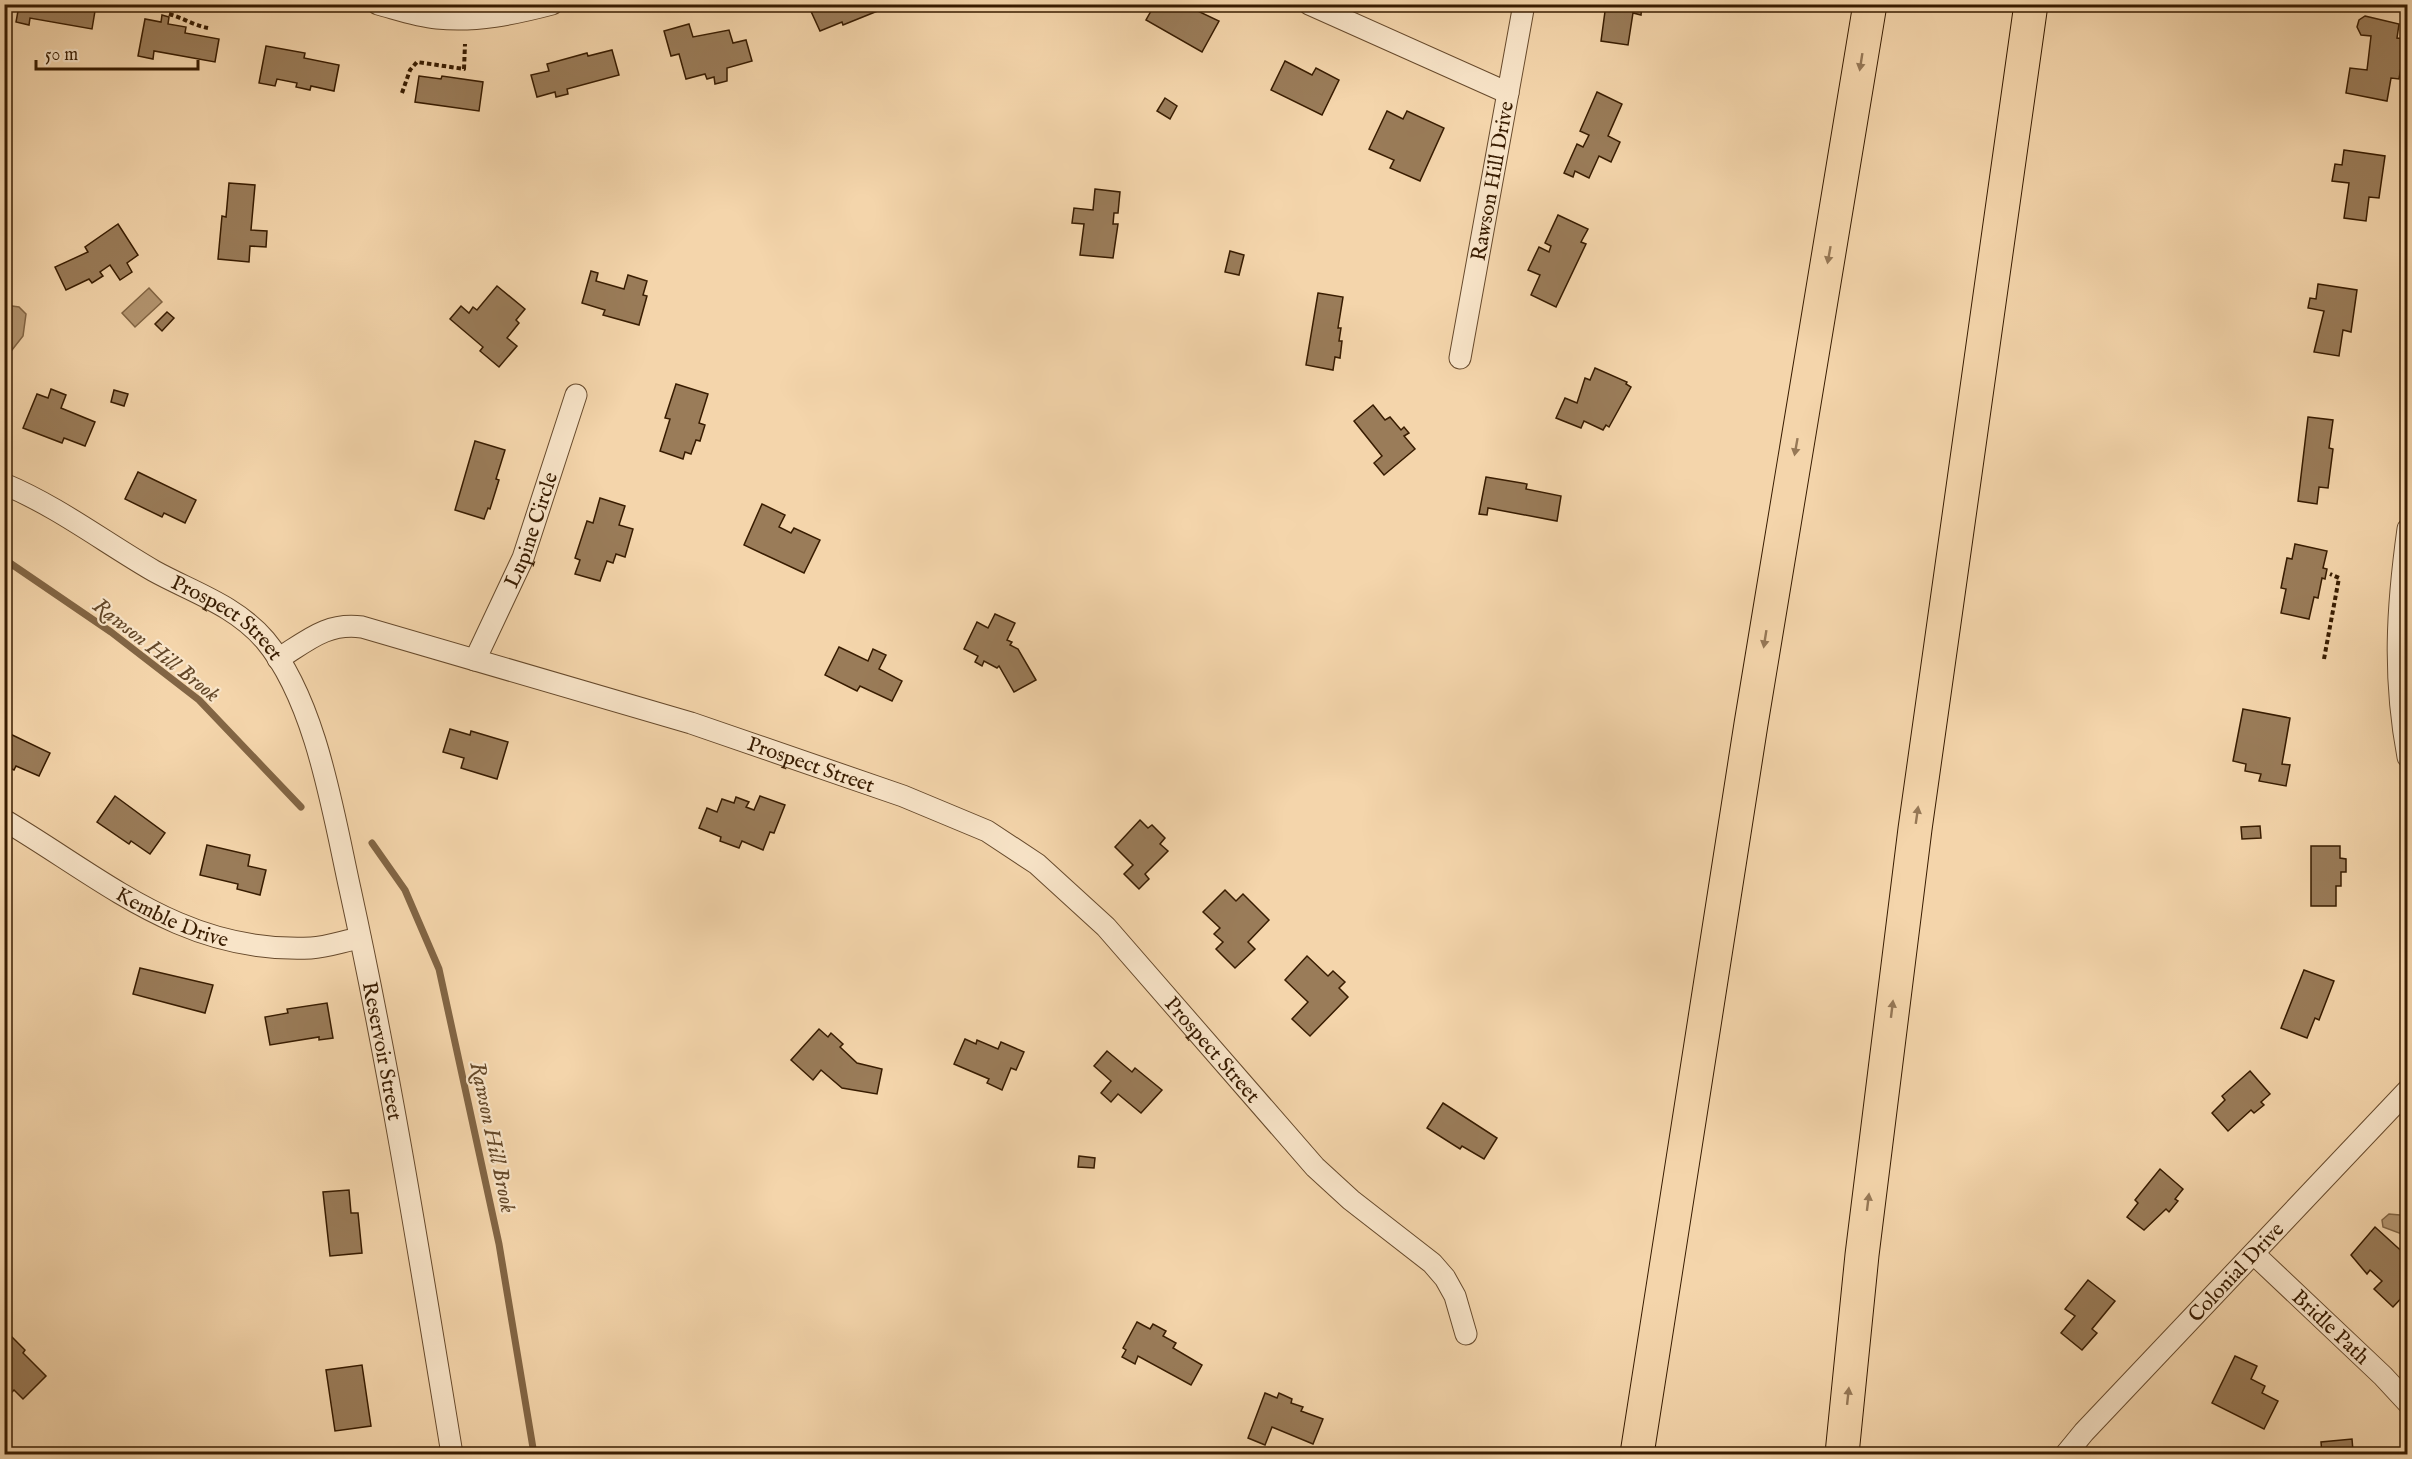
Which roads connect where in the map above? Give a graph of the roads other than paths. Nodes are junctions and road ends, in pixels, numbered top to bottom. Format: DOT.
graph roads {
  1 [pos="378,4"];
  2 [pos="552,4"];
  3 [pos="1309,4"];
  4 [pos="1524,4"];
  5 [pos="1870,4"];
  6 [pos="2031,4"];
  7 [pos="1508,93"];
  8 [pos="1460,358"];
  9 [pos="576,395"];
  10 [pos="4,484"];
  11 [pos="2408,528"];
  12 [pos="278,658"];
  13 [pos="475,660"];
  14 [pos="2408,756"];
  15 [pos="4,820"];
  16 [pos="360,938"];
  17 [pos="2408,1090"];
  18 [pos="2254,1254"];
  19 [pos="1466,1334"];
  20 [pos="2408,1403"];
  21 [pos="452,1455"];
  22 [pos="1637,1455"];
  23 [pos="1842,1455"];
  24 [pos="2066,1455"];
  1 -- 2 [label="street"];
  3 -- 7 [label="street"];
  4 -- 7 [label="street, Rawson Hill Drive"];
  5 -- 22 [label="highway, one-way"];
  23 -- 6 [label="highway, one-way"];
  7 -- 8 [label="street, Rawson Hill Drive"];
  9 -- 13 [label="street, Lupine Circle"];
  10 -- 12 [label="street, Prospect Street"];
  11 -- 14 [label="street"];
  12 -- 13 [label="street, Prospect Street"];
  12 -- 16 [label="street, Reservoir Street"];
  13 -- 19 [label="street, Prospect Street"];
  15 -- 16 [label="street, Kemble Drive"];
  16 -- 21 [label="street, Reservoir Street"];
  17 -- 18 [label="street, Colonial Drive"];
  18 -- 20 [label="street, Bridle Path"];
  18 -- 24 [label="street, Colonial Drive"];
}
